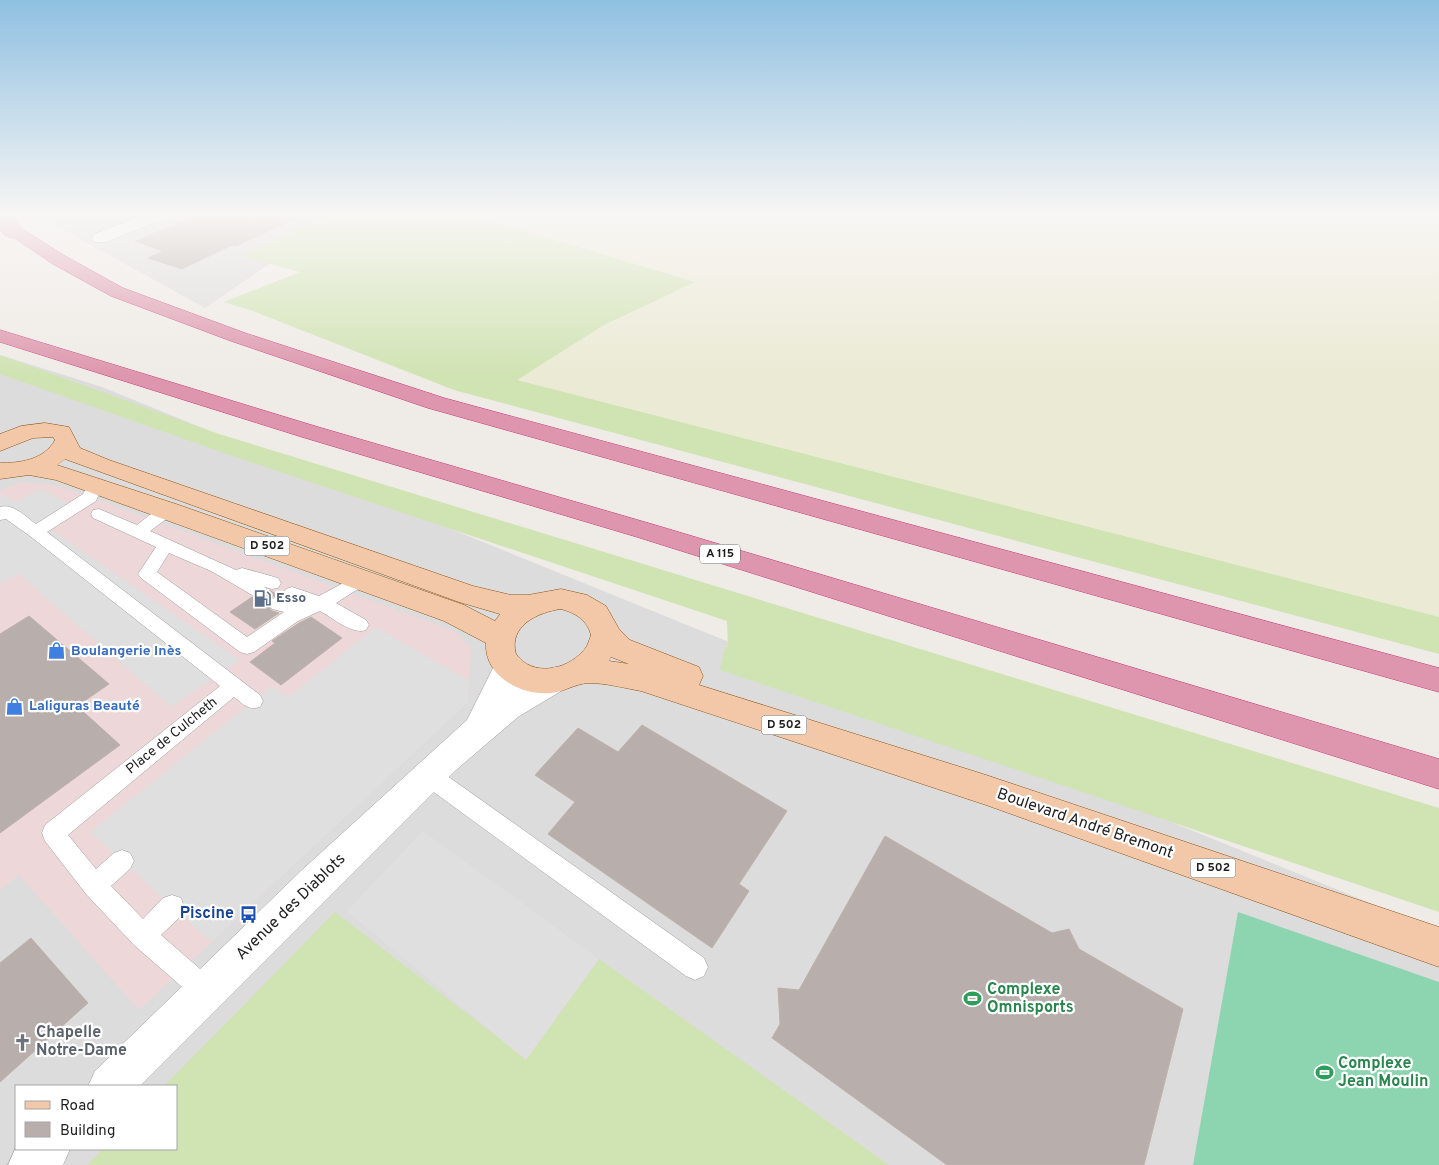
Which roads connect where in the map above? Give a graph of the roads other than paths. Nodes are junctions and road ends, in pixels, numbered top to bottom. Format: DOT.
graph roads {
  1 [pos="74,268"];
  2 [pos="0,336"];
  3 [pos="5,437"];
  4 [pos="65,445"];
  5 [pos="12,472"];
  6 [pos="95,485"];
  7 [pos="167,510"];
  8 [pos="0,514"];
  9 [pos="99,514"];
  10 [pos="36,532"];
  11 [pos="138,532"];
  12 [pos="166,544"];
  13 [pos="360,580"];
  14 [pos="265,587"];
  15 [pos="285,599"];
  16 [pos="529,606"];
  17 [pos="313,607"];
  18 [pos="360,625"];
  19 [pos="606,635"];
  20 [pos="500,636"];
  21 [pos="509,667"];
  22 [pos="567,675"];
  23 [pos="1439,680"];
  24 [pos="234,686"];
  25 [pos="253,701"];
  26 [pos="475,731"];
  27 [pos="1439,774"];
  28 [pos="428,775"];
  29 [pos="986,790"];
  30 [pos="122,860"];
  31 [pos="94,886"];
  32 [pos="172,907"];
  33 [pos="143,936"];
  34 [pos="1439,946"];
  35 [pos="695,968"];
  36 [pos="206,991"];
  37 [pos="111,1085"];
  38 [pos="46,1150"];
  39 [pos="31,1165"];
  1 -- 23 [label="highway"];
  2 -- 27 [label="highway, A 115"];
  3 -- 4 [label="main road"];
  4 -- 5 [label="main road"];
  4 -- 16 [label="main road, D 502"];
  5 -- 6 [label="main road, D 502"];
  6 -- 7 [label="main road, D 502"];
  6 -- 10 [label="lane"];
  7 -- 11 [label="lane"];
  7 -- 13 [label="main road, D 502"];
  8 -- 10 [label="lane"];
  9 -- 11 [label="lane"];
  10 -- 24 [label="lane"];
  11 -- 12 [label="lane"];
  12 -- 14 [label="lane"];
  12 -- 17 [label="lane"];
  13 -- 17 [label="lane"];
  13 -- 20 [label="main road, D 502"];
  15 -- 17 [label="lane"];
  16 -- 19 [label="main road"];
  16 -- 20 [label="main road"];
  17 -- 18 [label="lane"];
  19 -- 22 [label="main road"];
  19 -- 29 [label="main road, Boulevard André Bremont / D 502"];
  20 -- 21 [label="main road"];
  21 -- 22 [label="main road"];
  21 -- 26 [label="street, Avenue des Diablots"];
  22 -- 26 [label="street, Avenue des Diablots"];
  22 -- 29 [label="main road, Boulevard André Bremont / D 502"];
  24 -- 25 [label="lane"];
  24 -- 31 [label="lane, Place de Culcheth"];
  26 -- 28 [label="street, Avenue des Diablots"];
  28 -- 35 [label="lane"];
  28 -- 36 [label="street, Avenue des Diablots"];
  29 -- 34 [label="main road, Boulevard André Bremont / D 502"];
  30 -- 31 [label="lane"];
  31 -- 33 [label="lane, Place de Culcheth"];
  32 -- 33 [label="lane"];
  33 -- 36 [label="lane, Place de Culcheth"];
  36 -- 37 [label="street, Avenue des Diablots"];
  38 -- 39 [label="street"];
}
